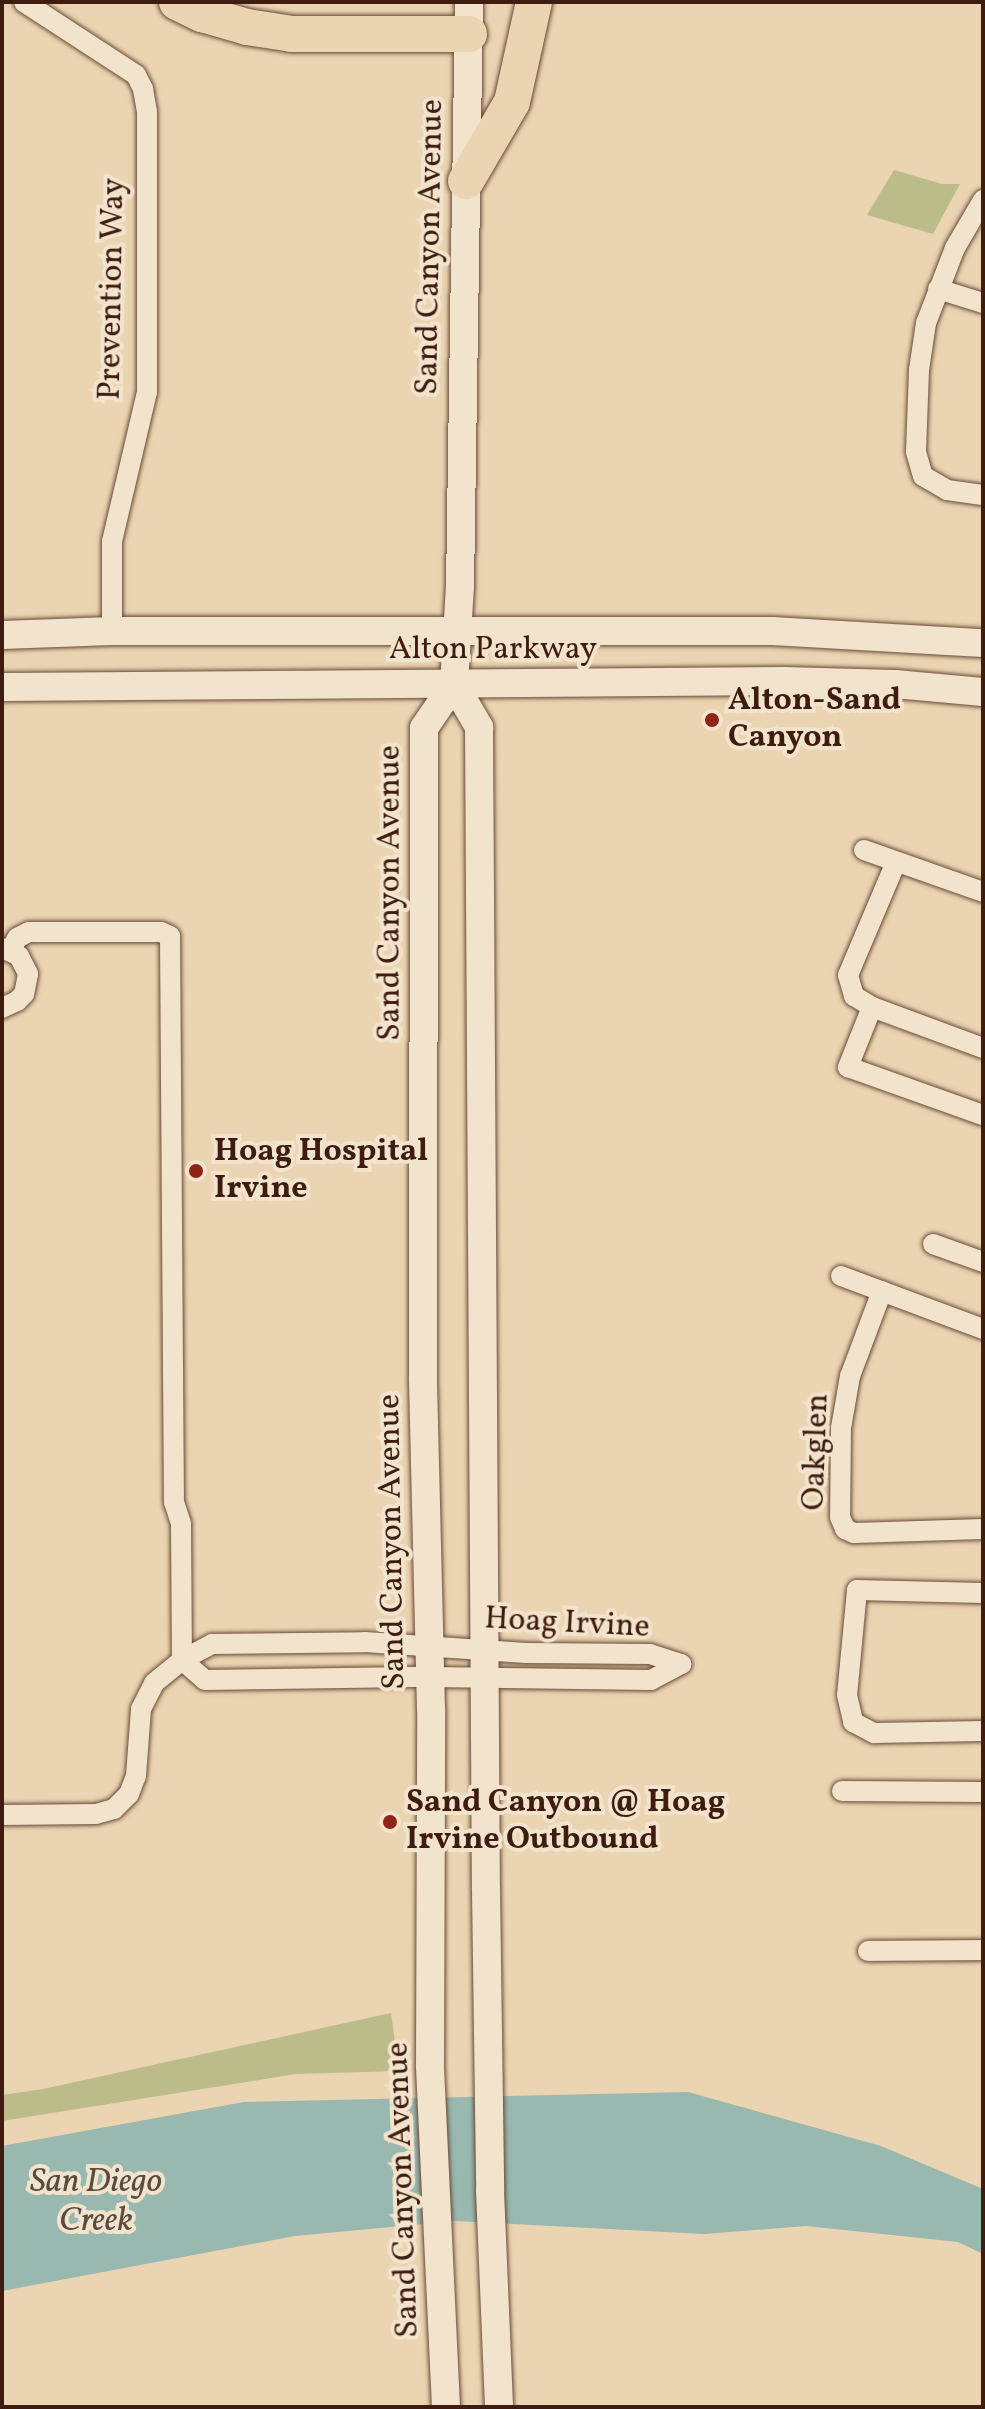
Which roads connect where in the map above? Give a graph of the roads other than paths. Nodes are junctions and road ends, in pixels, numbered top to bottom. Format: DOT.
graph roads {
  1 [pos="24,2"];
  2 [pos="177,2"];
  3 [pos="534,2"];
  4 [pos="469,18"];
  5 [pos="466,181"];
  6 [pos="983,200"];
  7 [pos="938,289"];
  8 [pos="983,303"];
  9 [pos="983,495"];
  10 [pos="112,631"];
  11 [pos="457,632"];
  12 [pos="2,635"];
  13 [pos="983,643"];
  14 [pos="454,684"];
  15 [pos="2,687"];
  16 [pos="983,692"];
  17 [pos="864,850"];
  18 [pos="896,862"];
  19 [pos="983,892"];
  20 [pos="6,949"];
  21 [pos="872,1007"];
  22 [pos="2,1008"];
  23 [pos="983,1048"];
  24 [pos="983,1115"];
  25 [pos="933,1244"];
  26 [pos="983,1262"];
  27 [pos="841,1276"];
  28 [pos="882,1291"];
  29 [pos="983,1329"];
  30 [pos="983,1529"];
  31 [pos="983,1593"];
  32 [pos="429,1647"];
  33 [pos="487,1650"];
  34 [pos="182,1660"];
  35 [pos="430,1677"];
  36 [pos="486,1679"];
  37 [pos="983,1731"];
  38 [pos="842,1791"];
  39 [pos="983,1792"];
  40 [pos="2,1815"];
  41 [pos="983,1950"];
  42 [pos="868,1951"];
  43 [pos="446,2407"];
  44 [pos="499,2407"];
  1 -- 10 [label="street, Prevention Way"];
  2 -- 4 [label="highway"];
  3 -- 5 [label="highway"];
  4 -- 5 [label="main road, Sand Canyon Avenue"];
  5 -- 11 [label="main road, Sand Canyon Avenue"];
  6 -- 7 [label="street"];
  7 -- 8 [label="street"];
  7 -- 9 [label="street"];
  10 -- 11 [label="main road, Alton Parkway"];
  10 -- 12 [label="main road, Alton Parkway"];
  11 -- 13 [label="main road, Alton Parkway"];
  11 -- 14 [label="main road, Sand Canyon Avenue"];
  14 -- 15 [label="main road, Alton Parkway"];
  14 -- 16 [label="main road, Alton Parkway"];
  14 -- 32 [label="main road, Sand Canyon Avenue"];
  14 -- 33 [label="main road"];
  17 -- 18 [label="street"];
  18 -- 19 [label="street"];
  18 -- 21 [label="street"];
  20 -- 22 [label="street"];
  20 -- 34 [label="street"];
  21 -- 23 [label="street"];
  21 -- 24 [label="street"];
  25 -- 26 [label="street"];
  27 -- 28 [label="street"];
  28 -- 29 [label="street"];
  28 -- 30 [label="street, Oakglen"];
  31 -- 37 [label="street"];
  32 -- 33 [label="street, Hoag Irvine"];
  32 -- 34 [label="street, Hoag Irvine"];
  32 -- 35 [label="main road, Sand Canyon Avenue"];
  33 -- 36 [label="main road"];
  33 -- 36 [label="street, Hoag Irvine"];
  34 -- 35 [label="street, Hoag Irvine"];
  34 -- 40 [label="street, Hoag Irvine"];
  35 -- 36 [label="street, Hoag Irvine"];
  35 -- 43 [label="main road, Sand Canyon Avenue"];
  36 -- 44 [label="main road"];
  38 -- 39 [label="street"];
  41 -- 42 [label="street"];
}
